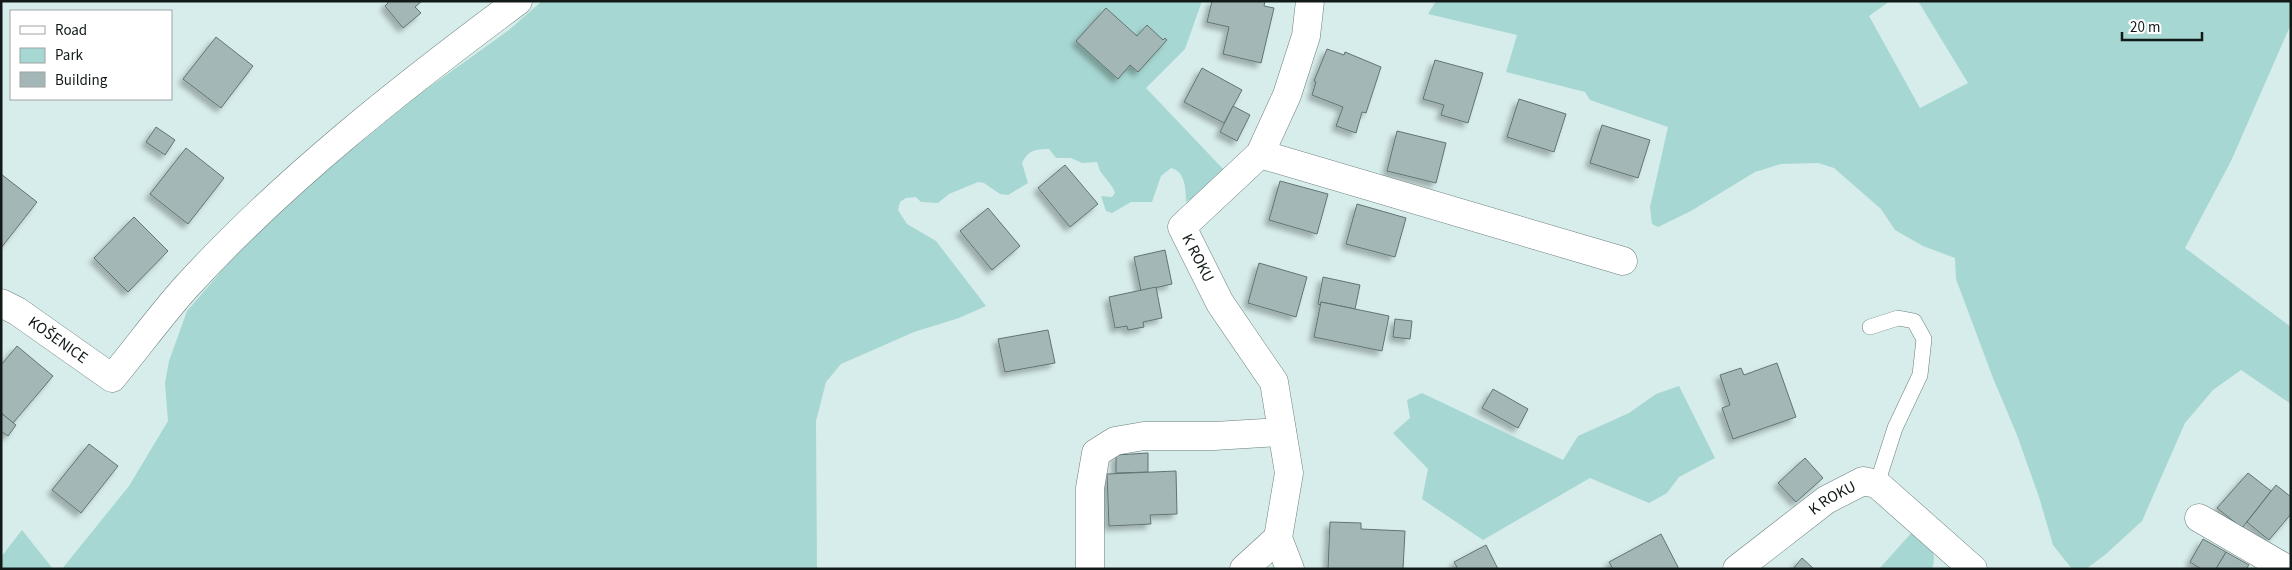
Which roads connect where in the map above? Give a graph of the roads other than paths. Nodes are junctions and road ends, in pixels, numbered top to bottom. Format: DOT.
graph roads {
  1 [pos="518,1"];
  2 [pos="1310,1"];
  3 [pos="1260,154"];
  4 [pos="1623,261"];
  5 [pos="1,303"];
  6 [pos="1870,327"];
  7 [pos="1282,432"];
  8 [pos="1877,484"];
  9 [pos="2199,518"];
  10 [pos="1278,538"];
  11 [pos="1090,569"];
  12 [pos="1244,569"];
  13 [pos="1290,569"];
  14 [pos="1738,569"];
  15 [pos="1973,569"];
  16 [pos="2286,569"];
  1 -- 5 [label="street, KOŠENICE"];
  2 -- 3 [label="street, K ROKU"];
  3 -- 4 [label="street"];
  3 -- 7 [label="street, K ROKU"];
  6 -- 8 [label="lane"];
  7 -- 10 [label="street, K ROKU"];
  7 -- 11 [label="street"];
  8 -- 14 [label="street, K ROKU"];
  8 -- 15 [label="street, K ROKU"];
  9 -- 16 [label="street"];
  10 -- 12 [label="street"];
  10 -- 13 [label="street"];
}
